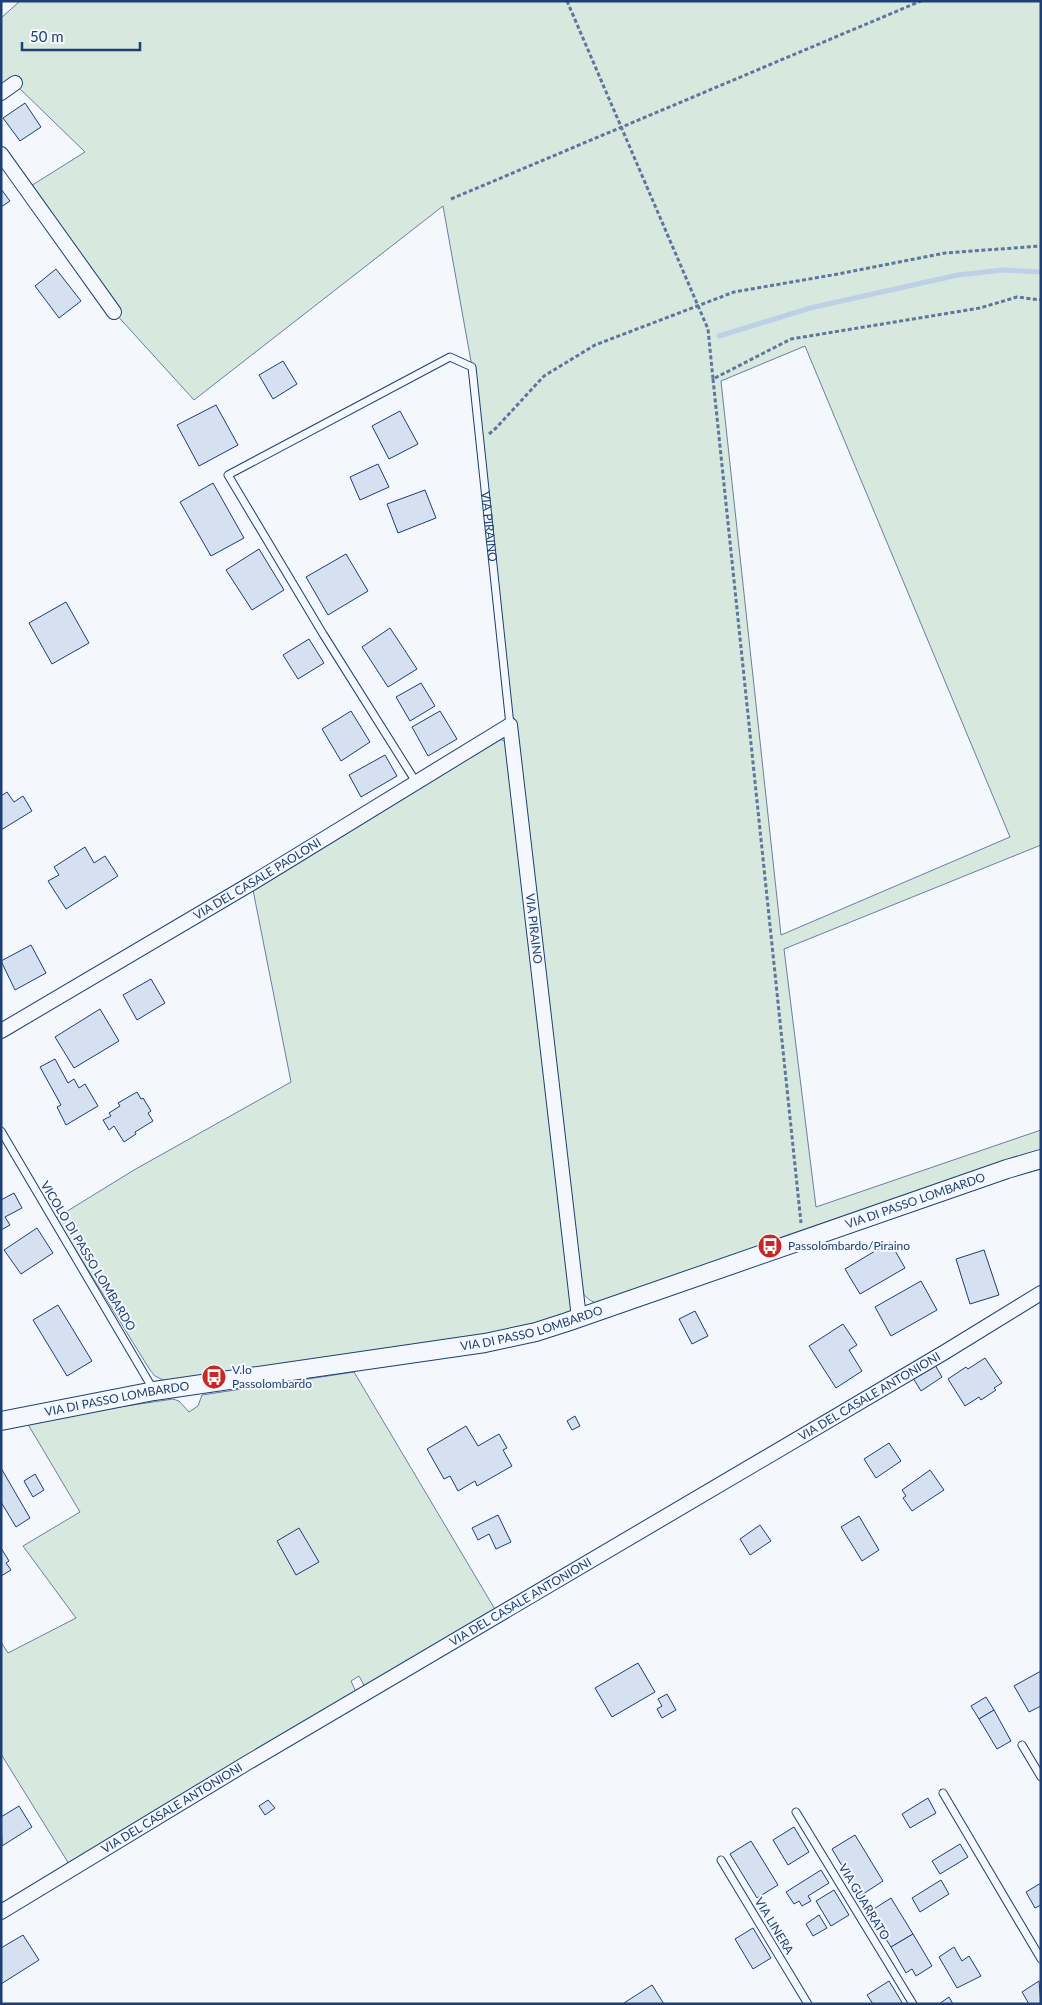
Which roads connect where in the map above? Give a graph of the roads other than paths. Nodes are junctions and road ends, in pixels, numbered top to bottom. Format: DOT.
graph roads {
  1 [pos="15,83"];
  2 [pos="1,93"];
  3 [pos="1,154"];
  4 [pos="114,312"];
  5 [pos="510,725"];
  6 [pos="416,782"];
  7 [pos="1,1031"];
  8 [pos="1,1131"];
  9 [pos="1041,1159"];
  10 [pos="1041,1294"];
  11 [pos="579,1318"];
  12 [pos="154,1391"];
  13 [pos="1,1421"];
  14 [pos="1022,1745"];
  15 [pos="1041,1777"];
  16 [pos="943,1793"];
  17 [pos="796,1812"];
  18 [pos="721,1860"];
  19 [pos="1,1912"];
  20 [pos="1041,1959"];
  21 [pos="808,2004"];
  22 [pos="913,2004"];
  1 -- 2 [label="street"];
  3 -- 4 [label="street"];
  5 -- 6 [label="street, VIA DEL CASALE PAOLONI"];
  5 -- 6 [label="lane, VIA PIRAINO"];
  5 -- 11 [label="street, VIA PIRAINO"];
  6 -- 7 [label="street, VIA DEL CASALE PAOLONI"];
  8 -- 12 [label="lane, VICOLO DI PASSO LOMBARDO"];
  9 -- 11 [label="street, VIA DI PASSO LOMBARDO"];
  10 -- 19 [label="street, VIA DEL CASALE ANTONIONI"];
  11 -- 12 [label="street, VIA DI PASSO LOMBARDO"];
  12 -- 13 [label="street, VIA DI PASSO LOMBARDO"];
  14 -- 15 [label="lane"];
  16 -- 20 [label="lane"];
  17 -- 22 [label="lane, VIA GUARRATO"];
  18 -- 21 [label="lane, VIA LINERA"];
}
